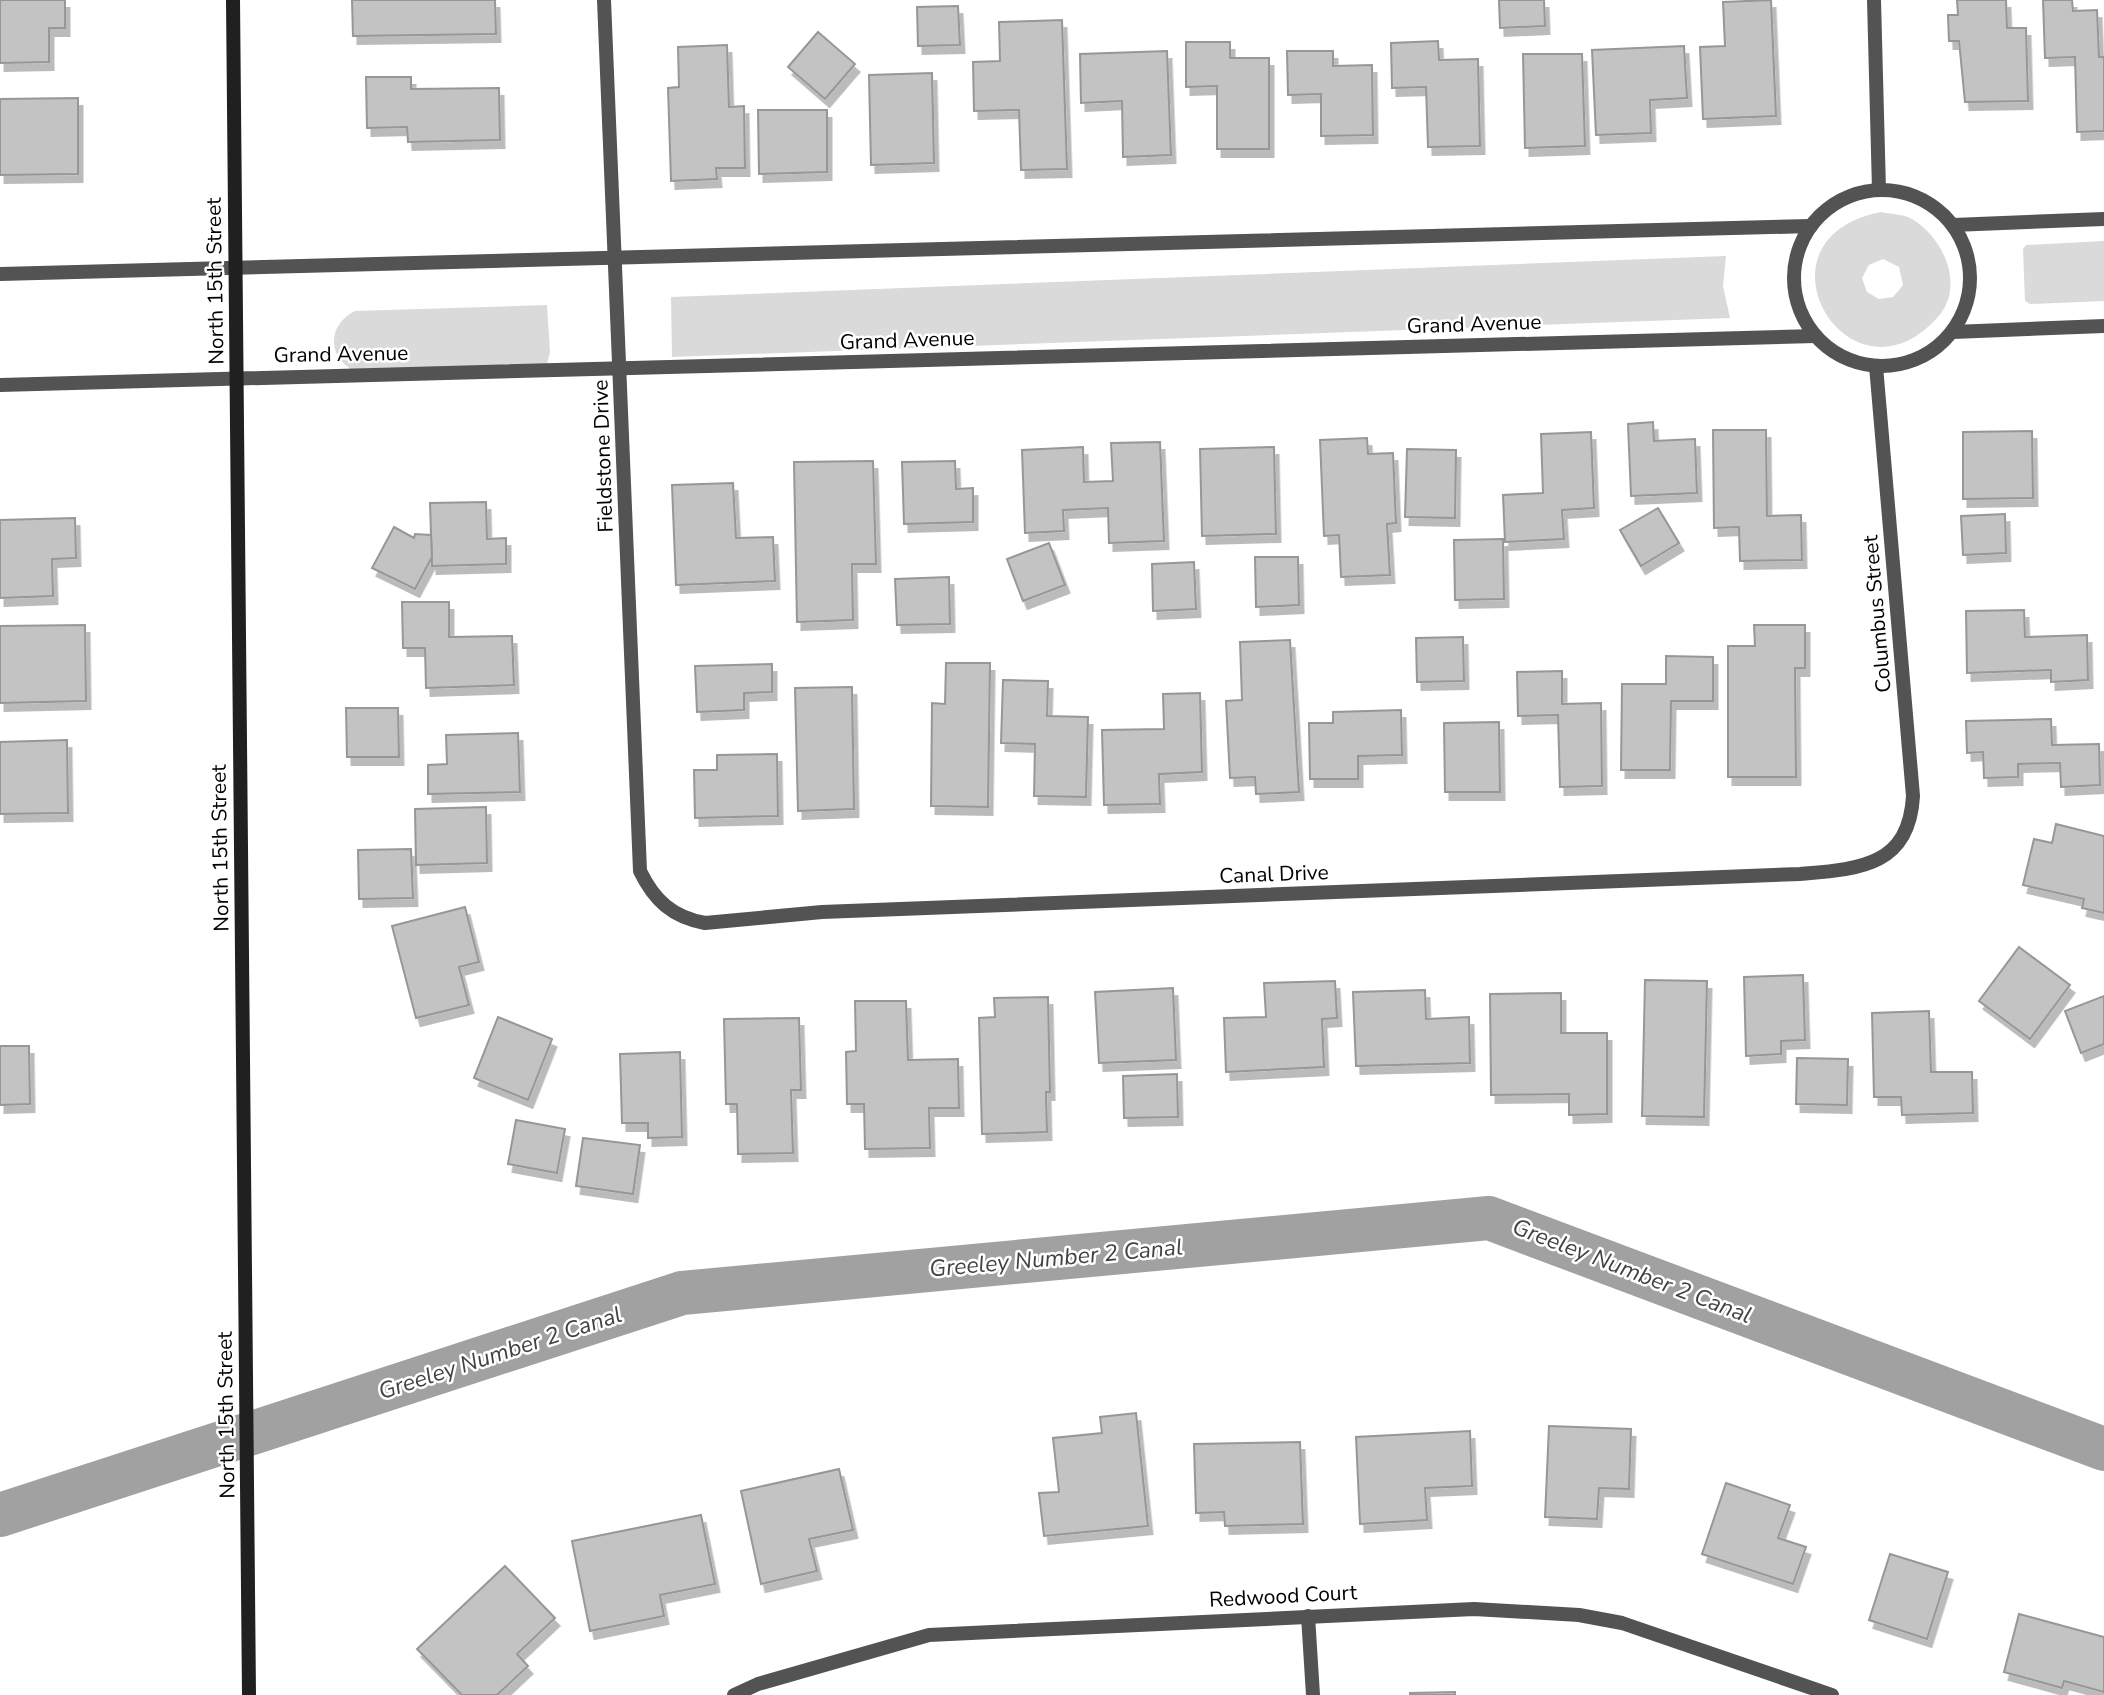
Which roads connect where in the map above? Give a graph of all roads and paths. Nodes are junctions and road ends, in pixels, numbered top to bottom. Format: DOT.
graph roads {
  1 [pos="233,0"];
  2 [pos="604,0"];
  3 [pos="1874,0"];
  4 [pos="1879,190"];
  5 [pos="2104,219"];
  6 [pos="1953,225"];
  7 [pos="1811,226"];
  8 [pos="614,258"];
  9 [pos="236,267"];
  10 [pos="0,274"];
  11 [pos="2104,326"];
  12 [pos="1953,332"];
  13 [pos="1816,336"];
  14 [pos="1877,366"];
  15 [pos="620,368"];
  16 [pos="237,378"];
  17 [pos="0,385"];
  18 [pos="1891,853"];
  19 [pos="660,904"];
  20 [pos="1308,1616"];
  21 [pos="250,1695"];
  22 [pos="734,1695"];
  23 [pos="1313,1695"];
  24 [pos="1832,1695"];
  1 -- 9 [label="street, North 15th Street"];
  2 -- 8 [label="street, Fieldstone Drive"];
  3 -- 4 [label="street"];
  4 -- 6 [label="street"];
  4 -- 7 [label="street"];
  5 -- 6 [label="street"];
  6 -- 12 [label="street"];
  7 -- 8 [label="street"];
  7 -- 13 [label="street"];
  8 -- 9 [label="street"];
  8 -- 15 [label="street, Fieldstone Drive"];
  9 -- 10 [label="street"];
  9 -- 16 [label="street, North 15th Street"];
  11 -- 12 [label="street"];
  12 -- 14 [label="street"];
  13 -- 14 [label="street"];
  13 -- 15 [label="street, Grand Avenue"];
  14 -- 18 [label="street, Columbus Street"];
  15 -- 16 [label="street, Grand Avenue"];
  15 -- 19 [label="street, Fieldstone Drive"];
  16 -- 17 [label="street, Grand Avenue"];
  16 -- 21 [label="street, North 15th Street"];
  18 -- 19 [label="street, Canal Drive"];
  20 -- 22 [label="street, Redwood Court"];
  20 -- 23 [label="street"];
  20 -- 24 [label="street, Redwood Court"];
}
